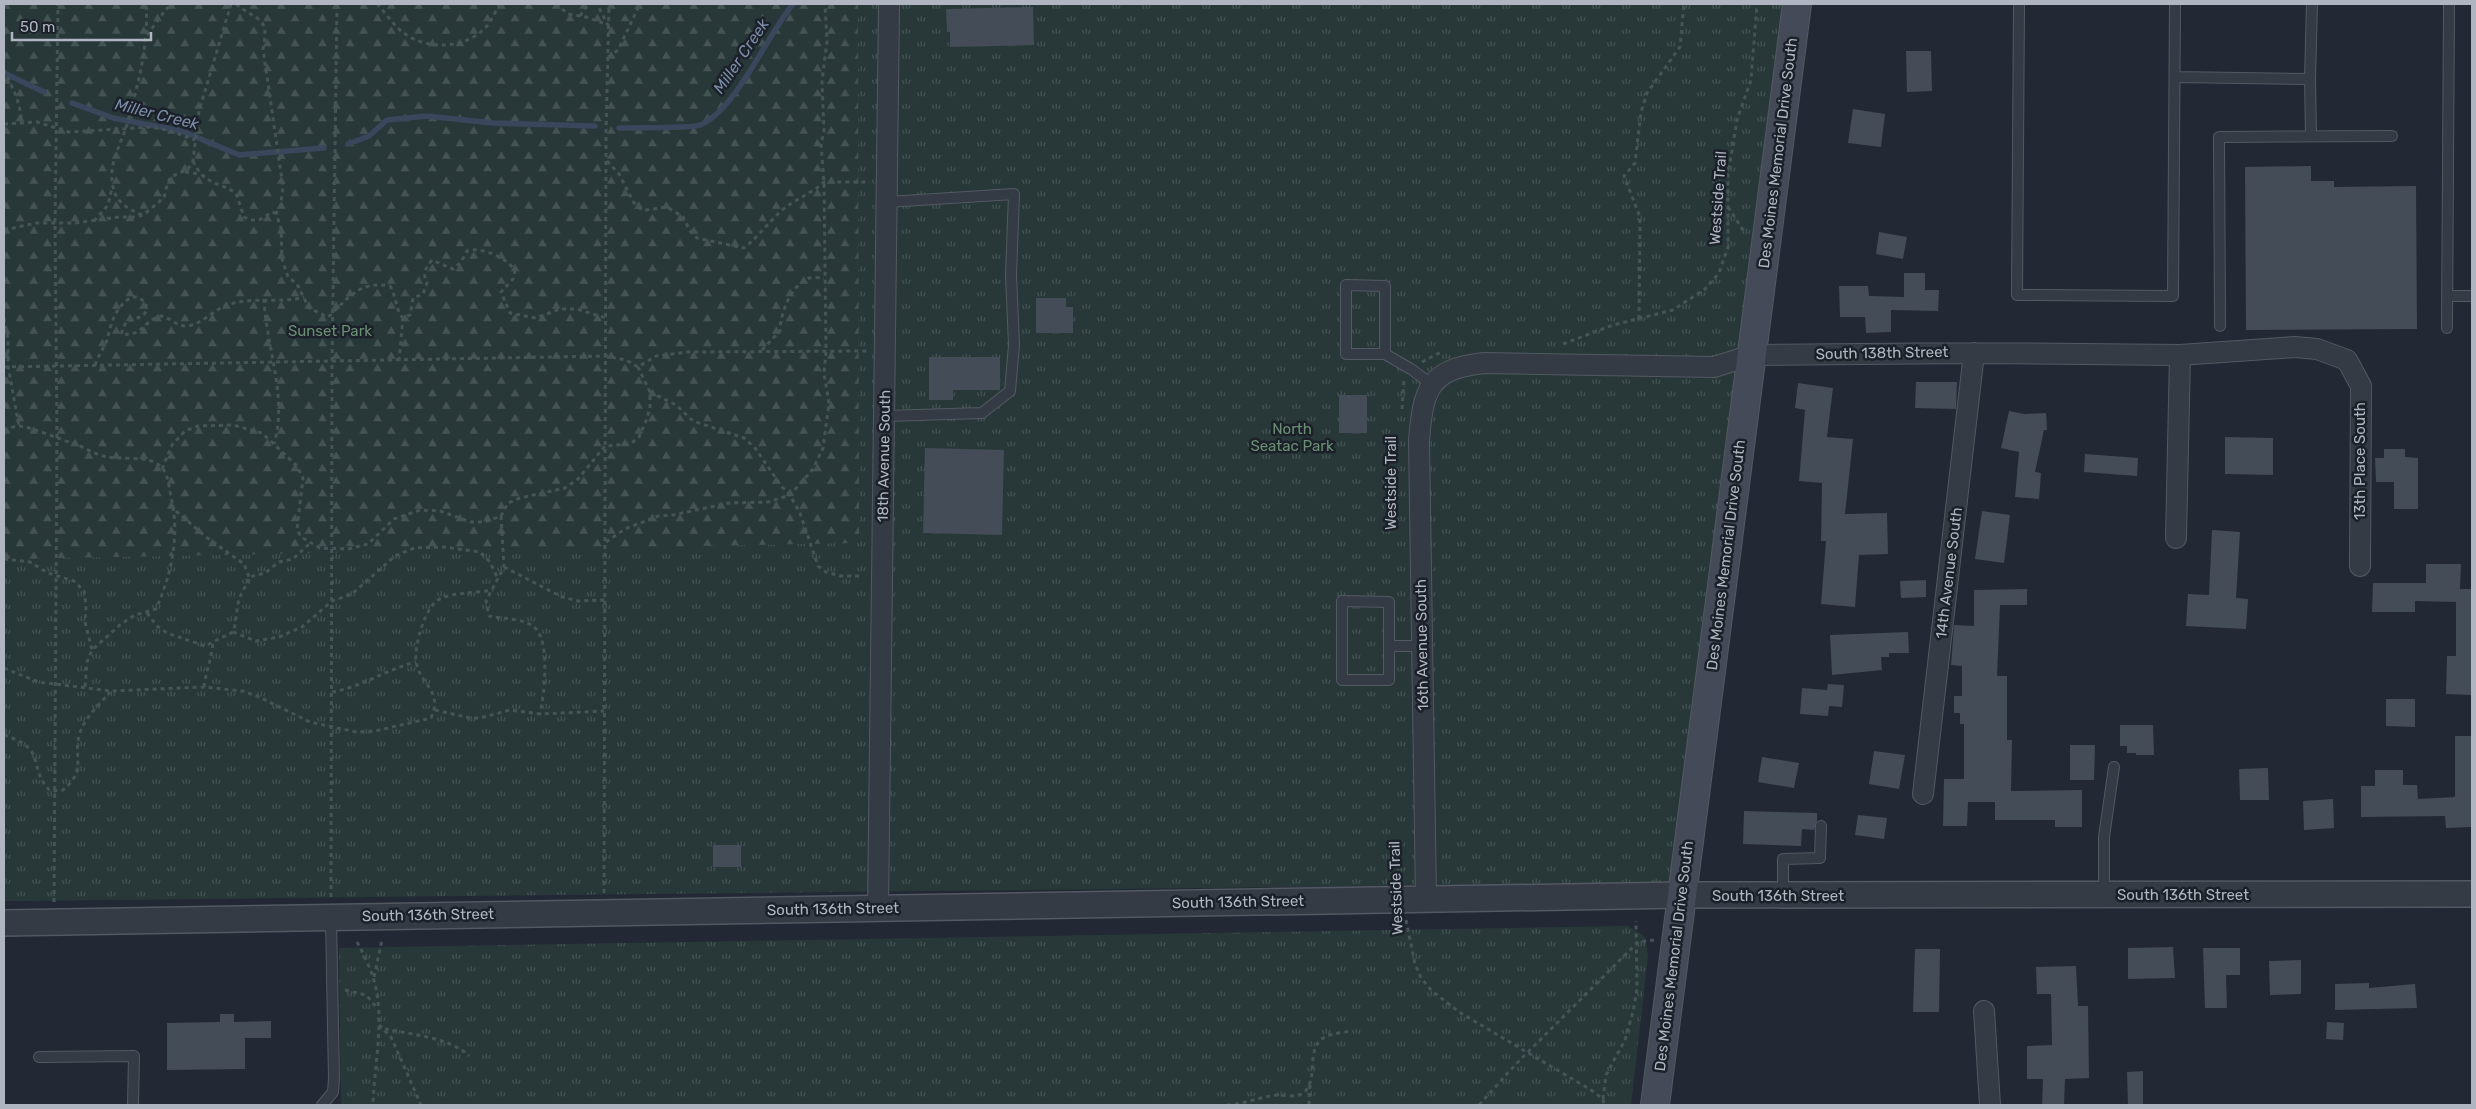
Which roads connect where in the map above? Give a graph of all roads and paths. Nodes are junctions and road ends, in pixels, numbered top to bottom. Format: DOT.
graph roads {
  1 [pos="58,4"];
  2 [pos="146,4"];
  3 [pos="174,4"];
  4 [pos="231,4"];
  5 [pos="236,4"];
  6 [pos="337,4"];
  7 [pos="377,4"];
  8 [pos="500,4"];
  9 [pos="556,4"];
  10 [pos="588,4"];
  11 [pos="596,4"];
  12 [pos="609,4"];
  13 [pos="640,4"];
  14 [pos="825,4"];
  15 [pos="889,4"];
  16 [pos="1684,4"];
  17 [pos="1757,4"];
  18 [pos="1797,4"];
  19 [pos="2019,4"];
  20 [pos="2175,4"];
  21 [pos="2312,4"];
  22 [pos="2449,4"];
  23 [pos="580,16"];
  24 [pos="608,25"];
  25 [pos="146,37"];
  26 [pos="608,57"];
  27 [pos="4,70"];
  28 [pos="2174,77"];
  29 [pos="2310,79"];
  30 [pos="20,121"];
  31 [pos="4,124"];
  32 [pos="56,127"];
  33 [pos="125,129"];
  34 [pos="2311,136"];
  35 [pos="2392,136"];
  36 [pos="195,140"];
  37 [pos="606,160"];
  38 [pos="193,161"];
  39 [pos="184,172"];
  40 [pos="199,174"];
  41 [pos="824,182"];
  42 [pos="887,182"];
  43 [pos="112,187"];
  44 [pos="887,202"];
  45 [pos="276,213"];
  46 [pos="143,215"];
  47 [pos="93,221"];
  48 [pos="55,222"];
  49 [pos="4,230"];
  50 [pos="824,278"];
  51 [pos="2447,296"];
  52 [pos="2472,296"];
  53 [pos="304,298"];
  54 [pos="264,299"];
  55 [pos="333,313"];
  56 [pos="4,318"];
  57 [pos="403,318"];
  58 [pos="606,318"];
  59 [pos="1639,319"];
  60 [pos="2220,326"];
  61 [pos="2447,328"];
  62 [pos="1557,345"];
  63 [pos="762,350"];
  64 [pos="1445,350"];
  65 [pos="826,351"];
  66 [pos="886,351"];
  67 [pos="1974,352"];
  68 [pos="1384,354"];
  69 [pos="1752,355"];
  70 [pos="2180,355"];
  71 [pos="606,356"];
  72 [pos="2347,360"];
  73 [pos="400,361"];
  74 [pos="332,362"];
  75 [pos="273,363"];
  76 [pos="57,365"];
  77 [pos="95,365"];
  78 [pos="6,366"];
  79 [pos="638,367"];
  80 [pos="1411,369"];
  81 [pos="1429,388"];
  82 [pos="650,392"];
  83 [pos="1402,412"];
  84 [pos="885,416"];
  85 [pos="19,426"];
  86 [pos="4,431"];
  87 [pos="57,438"];
  88 [pos="274,444"];
  89 [pos="605,446"];
  90 [pos="162,469"];
  91 [pos="790,495"];
  92 [pos="175,510"];
  93 [pos="501,516"];
  94 [pos="2176,538"];
  95 [pos="606,542"];
  96 [pos="309,544"];
  97 [pos="332,547"];
  98 [pos="4,559"];
  99 [pos="2360,566"];
  100 [pos="504,567"];
  101 [pos="56,576"];
  102 [pos="882,576"];
  103 [pos="249,577"];
  104 [pos="497,577"];
  105 [pos="493,590"];
  106 [pos="605,600"];
  107 [pos="332,601"];
  108 [pos="147,613"];
  109 [pos="233,632"];
  110 [pos="213,643"];
  111 [pos="1389,646"];
  112 [pos="1422,646"];
  113 [pos="92,650"];
  114 [pos="416,662"];
  115 [pos="4,668"];
  116 [pos="55,685"];
  117 [pos="204,687"];
  118 [pos="85,688"];
  119 [pos="111,691"];
  120 [pos="332,692"];
  121 [pos="435,710"];
  122 [pos="604,711"];
  123 [pos="540,714"];
  124 [pos="332,726"];
  125 [pos="4,735"];
  126 [pos="2114,766"];
  127 [pos="54,791"];
  128 [pos="1924,794"];
  129 [pos="1821,826"];
  130 [pos="2472,894"];
  131 [pos="1682,895"];
  132 [pos="2104,895"];
  133 [pos="1783,896"];
  134 [pos="1416,900"];
  135 [pos="878,909"];
  136 [pos="604,912"];
  137 [pos="331,917"];
  138 [pos="1636,921"];
  139 [pos="4,923"];
  140 [pos="54,923"];
  141 [pos="1659,939"];
  142 [pos="382,940"];
  143 [pos="357,942"];
  144 [pos="1638,942"];
  145 [pos="374,978"];
  146 [pos="333,991"];
  147 [pos="379,1010"];
  148 [pos="1984,1011"];
  149 [pos="379,1025"];
  150 [pos="385,1028"];
  151 [pos="1351,1031"];
  152 [pos="1528,1052"];
  153 [pos="469,1056"];
  154 [pos="39,1057"];
  155 [pos="1310,1084"];
  156 [pos="1603,1099"];
  157 [pos="134,1105"];
  158 [pos="322,1105"];
  159 [pos="374,1105"];
  160 [pos="421,1105"];
  161 [pos="1228,1105"];
  162 [pos="1309,1105"];
  163 [pos="1479,1105"];
  164 [pos="1604,1105"];
  165 [pos="1655,1105"];
  166 [pos="1990,1105"];
  1 -- 32 [label="path"];
  2 -- 25 [label="path"];
  3 -- 25 [label="path"];
  4 -- 36 [label="path"];
  5 -- 45 [label="path"];
  6 -- 55 [label="path"];
  7 -- 8 [label="path"];
  9 -- 23 [label="path"];
  10 -- 23 [label="path"];
  11 -- 24 [label="path"];
  12 -- 24 [label="path"];
  13 -- 26 [label="path"];
  14 -- 41 [label="path"];
  15 -- 42 [label="street, 18th Avenue South"];
  16 -- 59 [label="path"];
  17 -- 59 [label="path, Westside Trail"];
  18 -- 69 [label="main road, Des Moines Memorial Drive South"];
  19 -- 28 [label="lane"];
  20 -- 28 [label="lane"];
  21 -- 29 [label="lane"];
  22 -- 51 [label="lane"];
  23 -- 24 [label="path"];
  24 -- 26 [label="path"];
  25 -- 33 [label="path"];
  26 -- 37 [label="path"];
  27 -- 30 [label="path"];
  28 -- 29 [label="lane"];
  29 -- 34 [label="lane"];
  30 -- 31 [label="path"];
  30 -- 32 [label="path"];
  32 -- 33 [label="path"];
  32 -- 48 [label="path"];
  33 -- 36 [label="path"];
  33 -- 43 [label="path"];
  34 -- 35 [label="lane"];
  34 -- 60 [label="lane"];
  36 -- 38 [label="path"];
  37 -- 41 [label="path"];
  37 -- 58 [label="path"];
  38 -- 39 [label="path"];
  38 -- 40 [label="path"];
  39 -- 40 [label="path"];
  39 -- 46 [label="path"];
  40 -- 45 [label="path"];
  41 -- 42 [label="path"];
  41 -- 50 [label="path"];
  42 -- 44 [label="street, 18th Avenue South"];
  43 -- 46 [label="path"];
  43 -- 47 [label="path"];
  44 -- 66 [label="street, 18th Avenue South"];
  44 -- 84 [label="lane"];
  45 -- 53 [label="path"];
  46 -- 47 [label="path"];
  47 -- 48 [label="path"];
  48 -- 49 [label="path"];
  48 -- 76 [label="path"];
  50 -- 63 [label="path"];
  50 -- 65 [label="path"];
  51 -- 52 [label="lane"];
  51 -- 61 [label="lane"];
  53 -- 54 [label="path"];
  53 -- 55 [label="path"];
  54 -- 75 [label="path"];
  54 -- 77 [label="path"];
  55 -- 57 [label="path"];
  55 -- 74 [label="path"];
  56 -- 78 [label="path"];
  57 -- 58 [label="path"];
  57 -- 73 [label="path"];
  58 -- 71 [label="path"];
  59 -- 62 [label="path, Westside Trail"];
  63 -- 65 [label="path"];
  63 -- 79 [label="path"];
  64 -- 80 [label="path"];
  65 -- 66 [label="path"];
  65 -- 91 [label="path"];
  66 -- 84 [label="street, 18th Avenue South"];
  67 -- 69 [label="street, South 138th Street"];
  67 -- 70 [label="street, South 138th Street"];
  67 -- 128 [label="street, 14th Avenue South"];
  68 -- 68 [label="lane"];
  68 -- 80 [label="lane"];
  69 -- 81 [label="street, South 138th Street"];
  69 -- 131 [label="main road, Des Moines Memorial Drive South"];
  70 -- 72 [label="street, South 138th Street"];
  70 -- 94 [label="street"];
  71 -- 73 [label="path"];
  71 -- 79 [label="path"];
  71 -- 89 [label="path"];
  72 -- 99 [label="street, 13th Place South"];
  73 -- 74 [label="path"];
  74 -- 75 [label="path"];
  74 -- 97 [label="path"];
  75 -- 77 [label="path"];
  75 -- 88 [label="path"];
  76 -- 77 [label="path"];
  76 -- 78 [label="path"];
  76 -- 87 [label="path"];
  78 -- 85 [label="path"];
  79 -- 82 [label="path"];
  80 -- 81 [label="lane"];
  80 -- 83 [label="path"];
  81 -- 112 [label="street, 16th Avenue South"];
  82 -- 89 [label="path"];
  82 -- 91 [label="path"];
  84 -- 102 [label="street, 18th Avenue South"];
  85 -- 86 [label="path"];
  85 -- 87 [label="path"];
  87 -- 90 [label="path"];
  87 -- 101 [label="path"];
  88 -- 90 [label="path"];
  88 -- 96 [label="path"];
  89 -- 93 [label="path"];
  89 -- 95 [label="path"];
  90 -- 92 [label="path"];
  91 -- 95 [label="path"];
  91 -- 102 [label="path"];
  92 -- 103 [label="path"];
  92 -- 108 [label="path"];
  93 -- 97 [label="path"];
  93 -- 100 [label="path"];
  95 -- 106 [label="path"];
  96 -- 97 [label="path"];
  96 -- 103 [label="path"];
  97 -- 107 [label="path"];
  98 -- 101 [label="path"];
  100 -- 104 [label="path"];
  100 -- 106 [label="path"];
  101 -- 113 [label="path"];
  101 -- 116 [label="path"];
  102 -- 135 [label="street, 18th Avenue South"];
  103 -- 109 [label="path"];
  104 -- 105 [label="path"];
  104 -- 107 [label="path"];
  105 -- 114 [label="path"];
  105 -- 123 [label="path"];
  106 -- 122 [label="path"];
  107 -- 109 [label="path"];
  107 -- 120 [label="path"];
  108 -- 110 [label="path"];
  108 -- 113 [label="path"];
  109 -- 110 [label="path"];
  110 -- 117 [label="path"];
  111 -- 111 [label="lane"];
  111 -- 112 [label="lane"];
  112 -- 134 [label="street, 16th Avenue South"];
  113 -- 118 [label="path"];
  114 -- 120 [label="path"];
  114 -- 121 [label="path"];
  115 -- 116 [label="path"];
  116 -- 118 [label="path"];
  116 -- 127 [label="path"];
  117 -- 119 [label="path"];
  117 -- 124 [label="path"];
  118 -- 119 [label="path"];
  119 -- 127 [label="path"];
  120 -- 124 [label="path"];
  121 -- 123 [label="path"];
  121 -- 124 [label="path"];
  122 -- 123 [label="path"];
  122 -- 136 [label="path"];
  124 -- 137 [label="path"];
  125 -- 127 [label="path"];
  126 -- 132 [label="lane"];
  127 -- 140 [label="path"];
  129 -- 133 [label="lane"];
  130 -- 132 [label="street, South 136th Street"];
  131 -- 133 [label="street, South 136th Street"];
  131 -- 134 [label="street, South 136th Street"];
  131 -- 165 [label="main road, Des Moines Memorial Drive South"];
  132 -- 133 [label="street, South 136th Street"];
  134 -- 135 [label="street, South 136th Street"];
  134 -- 152 [label="path, Westside Trail"];
  135 -- 136 [label="street, South 136th Street"];
  136 -- 137 [label="street, South 136th Street"];
  137 -- 140 [label="street, South 136th Street"];
  137 -- 146 [label="lane"];
  138 -- 144 [label="path"];
  139 -- 140 [label="street, South 136th Street"];
  141 -- 144 [label="path"];
  142 -- 145 [label="path"];
  143 -- 145 [label="path"];
  144 -- 152 [label="path"];
  144 -- 156 [label="path"];
  145 -- 147 [label="path"];
  146 -- 147 [label="path"];
  146 -- 158 [label="lane"];
  147 -- 149 [label="path"];
  148 -- 166 [label="street"];
  149 -- 150 [label="path"];
  149 -- 159 [label="path"];
  150 -- 153 [label="path"];
  150 -- 160 [label="path"];
  151 -- 155 [label="path"];
  152 -- 156 [label="path, Westside Trail"];
  152 -- 163 [label="path"];
  154 -- 157 [label="lane"];
  155 -- 161 [label="path"];
  155 -- 162 [label="path"];
  156 -- 164 [label="path"];
}
